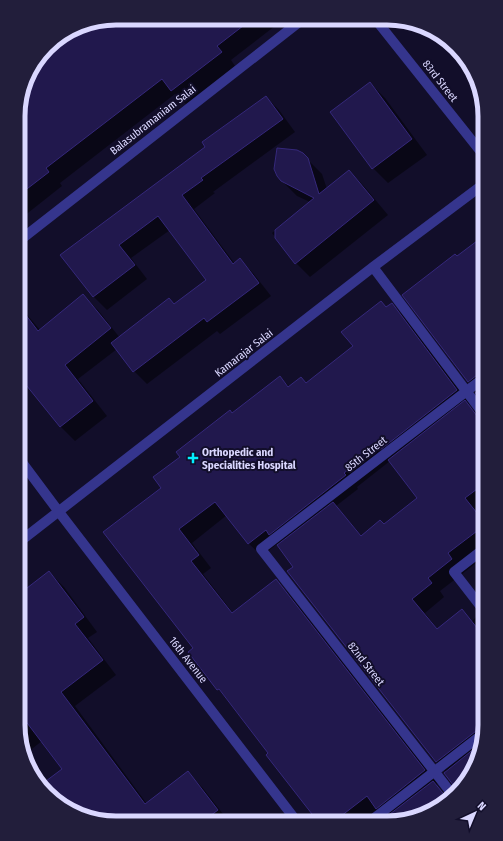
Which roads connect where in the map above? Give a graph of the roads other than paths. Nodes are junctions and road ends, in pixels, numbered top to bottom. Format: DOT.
graph roads {
  1 [pos="295,25"];
  2 [pos="380,25"];
  3 [pos="478,148"];
  4 [pos="478,187"];
  5 [pos="25,236"];
  6 [pos="372,267"];
  7 [pos="478,383"];
  8 [pos="466,392"];
  9 [pos="478,407"];
  10 [pos="25,466"];
  11 [pos="59,512"];
  12 [pos="25,538"];
  13 [pos="261,549"];
  14 [pos="478,553"];
  15 [pos="478,603"];
  16 [pos="477,739"];
  17 [pos="434,772"];
  18 [pos="450,791"];
  19 [pos="293,816"];
  20 [pos="377,816"];
  1 -- 5 [label="street, Balasubramaniam Salai"];
  2 -- 3 [label="street, 83rd Street"];
  4 -- 6 [label="street, Kamarajar Salai"];
  6 -- 8 [label="street"];
  6 -- 11 [label="street, Kamarajar Salai"];
  7 -- 8 [label="street, 85th Street"];
  8 -- 9 [label="street"];
  8 -- 13 [label="street, 85th Street"];
  10 -- 11 [label="street, 16th Avenue"];
  11 -- 12 [label="street, Kamarajar Salai"];
  11 -- 19 [label="street, 16th Avenue"];
  13 -- 17 [label="street, 82nd Street"];
  14 -- 15 [label="street"];
  16 -- 17 [label="street"];
  17 -- 18 [label="street, 82nd Street"];
  17 -- 20 [label="street"];
}
